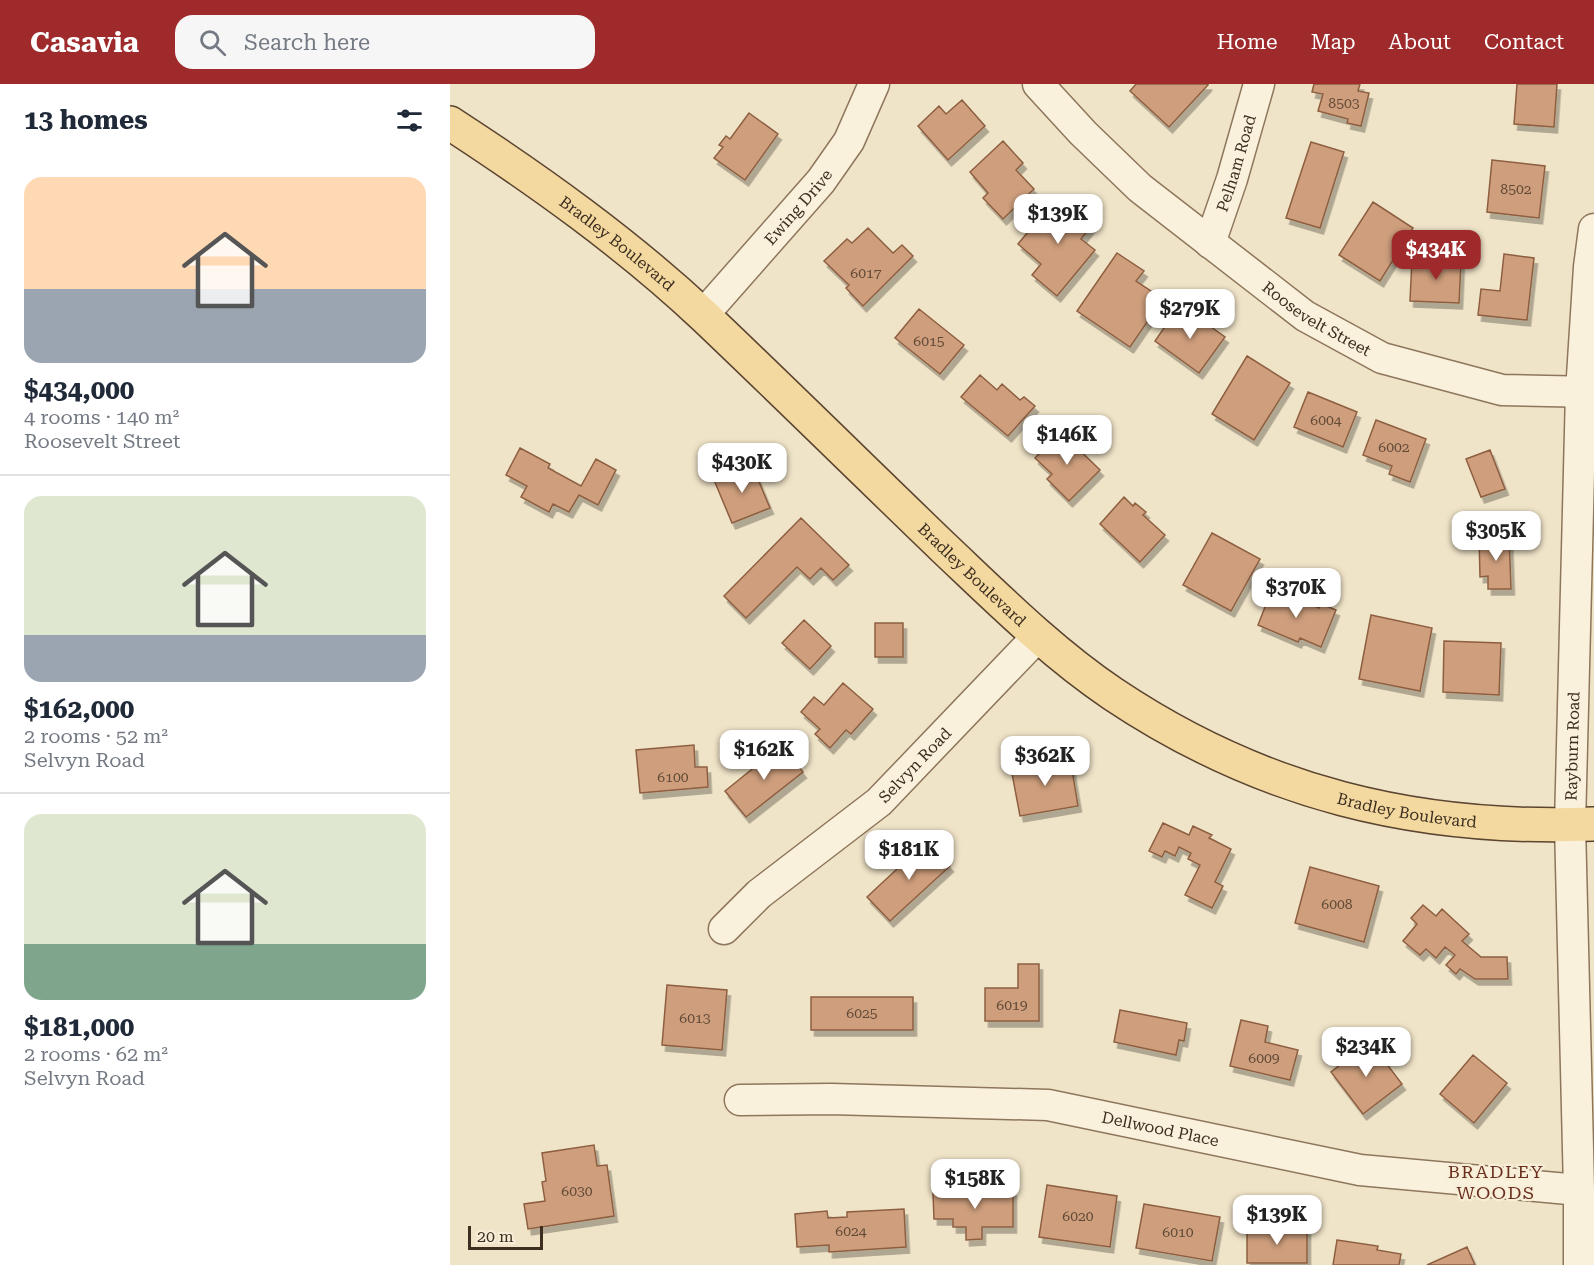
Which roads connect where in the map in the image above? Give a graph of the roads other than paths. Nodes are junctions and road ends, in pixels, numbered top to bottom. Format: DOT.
graph roads {
  1 [pos="874,84"];
  2 [pos="1038,84"];
  3 [pos="1259,84"];
  4 [pos="450,123"];
  5 [pos="1594,229"];
  6 [pos="1210,243"];
  7 [pos="703,315"];
  8 [pos="1588,392"];
  9 [pos="1038,636"];
  10 [pos="1582,824"];
  11 [pos="724,929"];
  12 [pos="740,1100"];
  13 [pos="1579,1190"];
  14 [pos="1579,1265"];
  1 -- 7 [label="street, Ewing Drive"];
  2 -- 6 [label="street, Roosevelt Street"];
  3 -- 6 [label="street, Pelham Road"];
  4 -- 7 [label="main road, Bradley Boulevard"];
  5 -- 8 [label="street, Rayburn Road"];
  6 -- 8 [label="street, Roosevelt Street"];
  7 -- 9 [label="main road, Bradley Boulevard"];
  8 -- 10 [label="street, Rayburn Road"];
  9 -- 10 [label="main road, Bradley Boulevard"];
  9 -- 11 [label="street, Selvyn Road"];
  10 -- 13 [label="street, Rayburn Road"];
  12 -- 13 [label="street, Dellwood Place"];
  13 -- 14 [label="street, Rayburn Road"];
}
